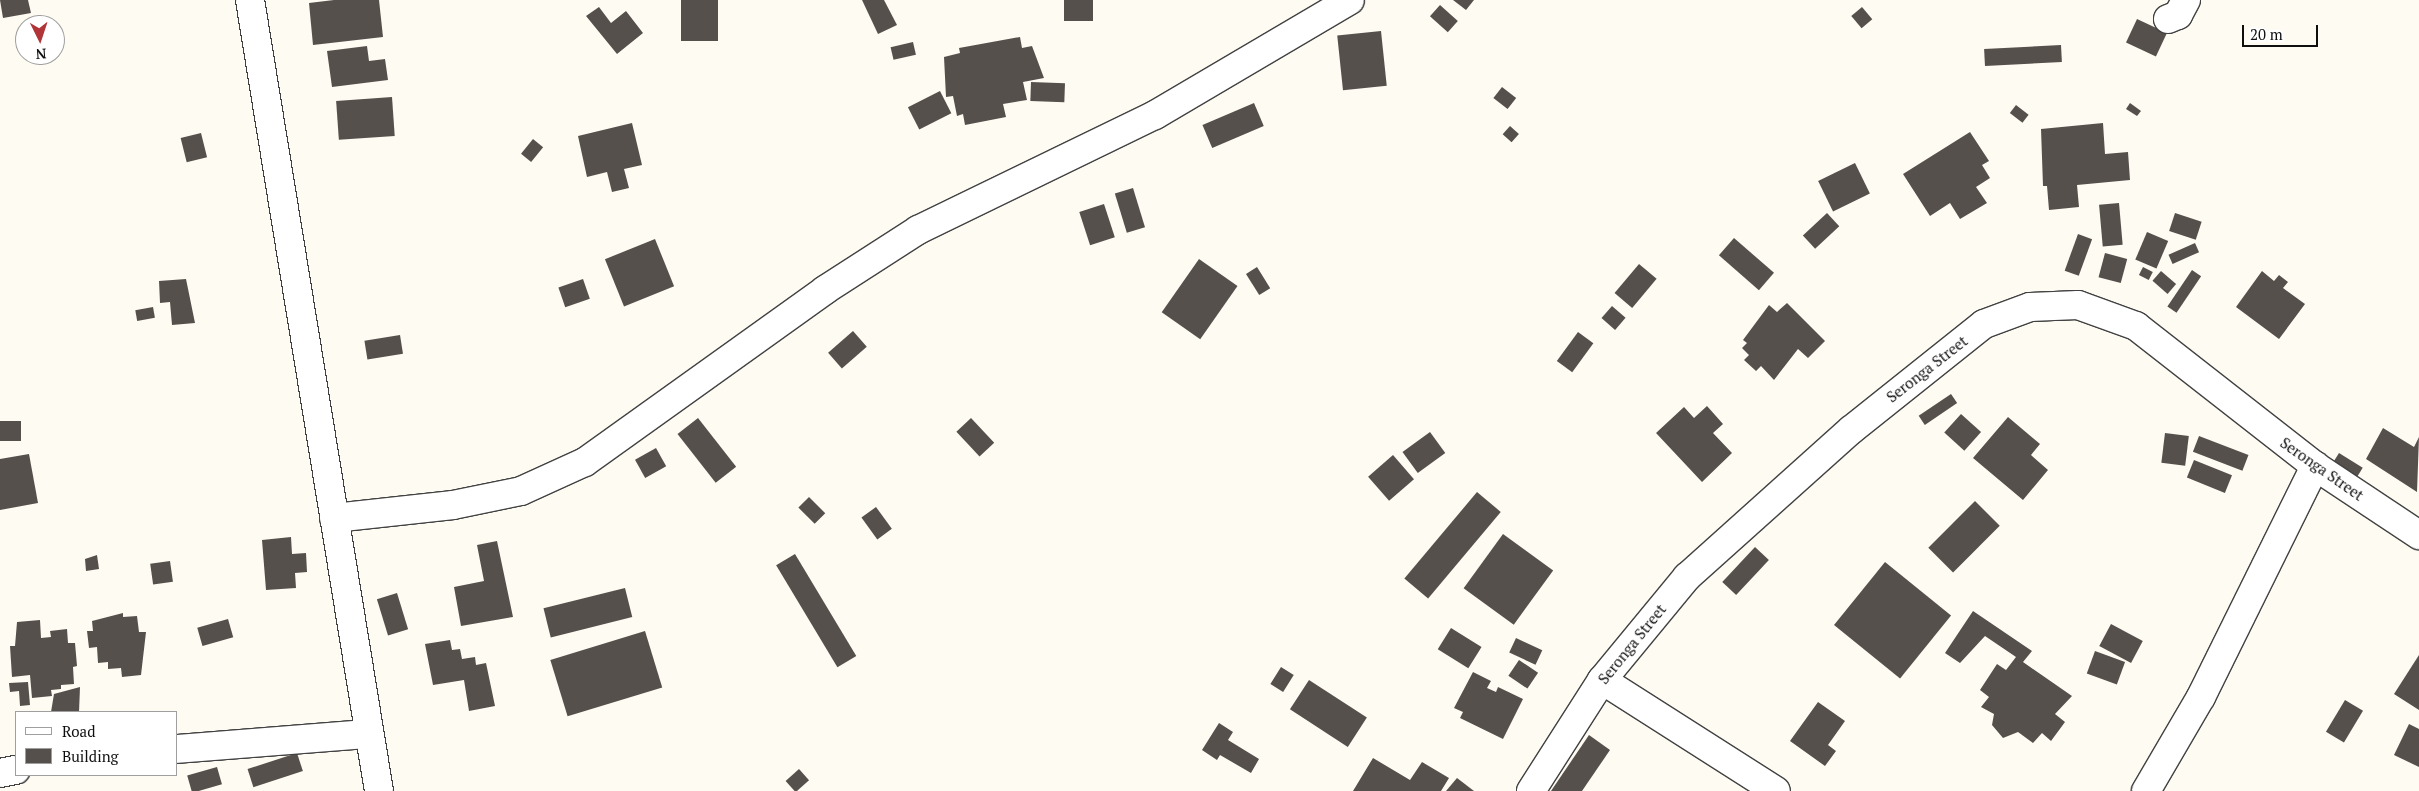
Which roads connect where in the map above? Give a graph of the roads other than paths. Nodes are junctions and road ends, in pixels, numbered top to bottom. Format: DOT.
graph roads {
  1 [pos="250,0"];
  2 [pos="1350,0"];
  3 [pos="2315,466"];
  4 [pos="334,518"];
  5 [pos="2419,535"];
  6 [pos="1602,680"];
  7 [pos="368,734"];
  8 [pos="178,749"];
  9 [pos="15,770"];
  10 [pos="0,773"];
  11 [pos="379,791"];
  12 [pos="1532,791"];
  13 [pos="1776,791"];
  14 [pos="2146,791"];
  1 -- 4 [label="street"];
  2 -- 4 [label="street"];
  3 -- 5 [label="street, Seronga Street"];
  3 -- 6 [label="street, Seronga Street"];
  3 -- 14 [label="street"];
  4 -- 7 [label="street"];
  6 -- 12 [label="street, Seronga Street"];
  6 -- 13 [label="street"];
  7 -- 8 [label="street"];
  7 -- 11 [label="street"];
  9 -- 10 [label="street"];
}
